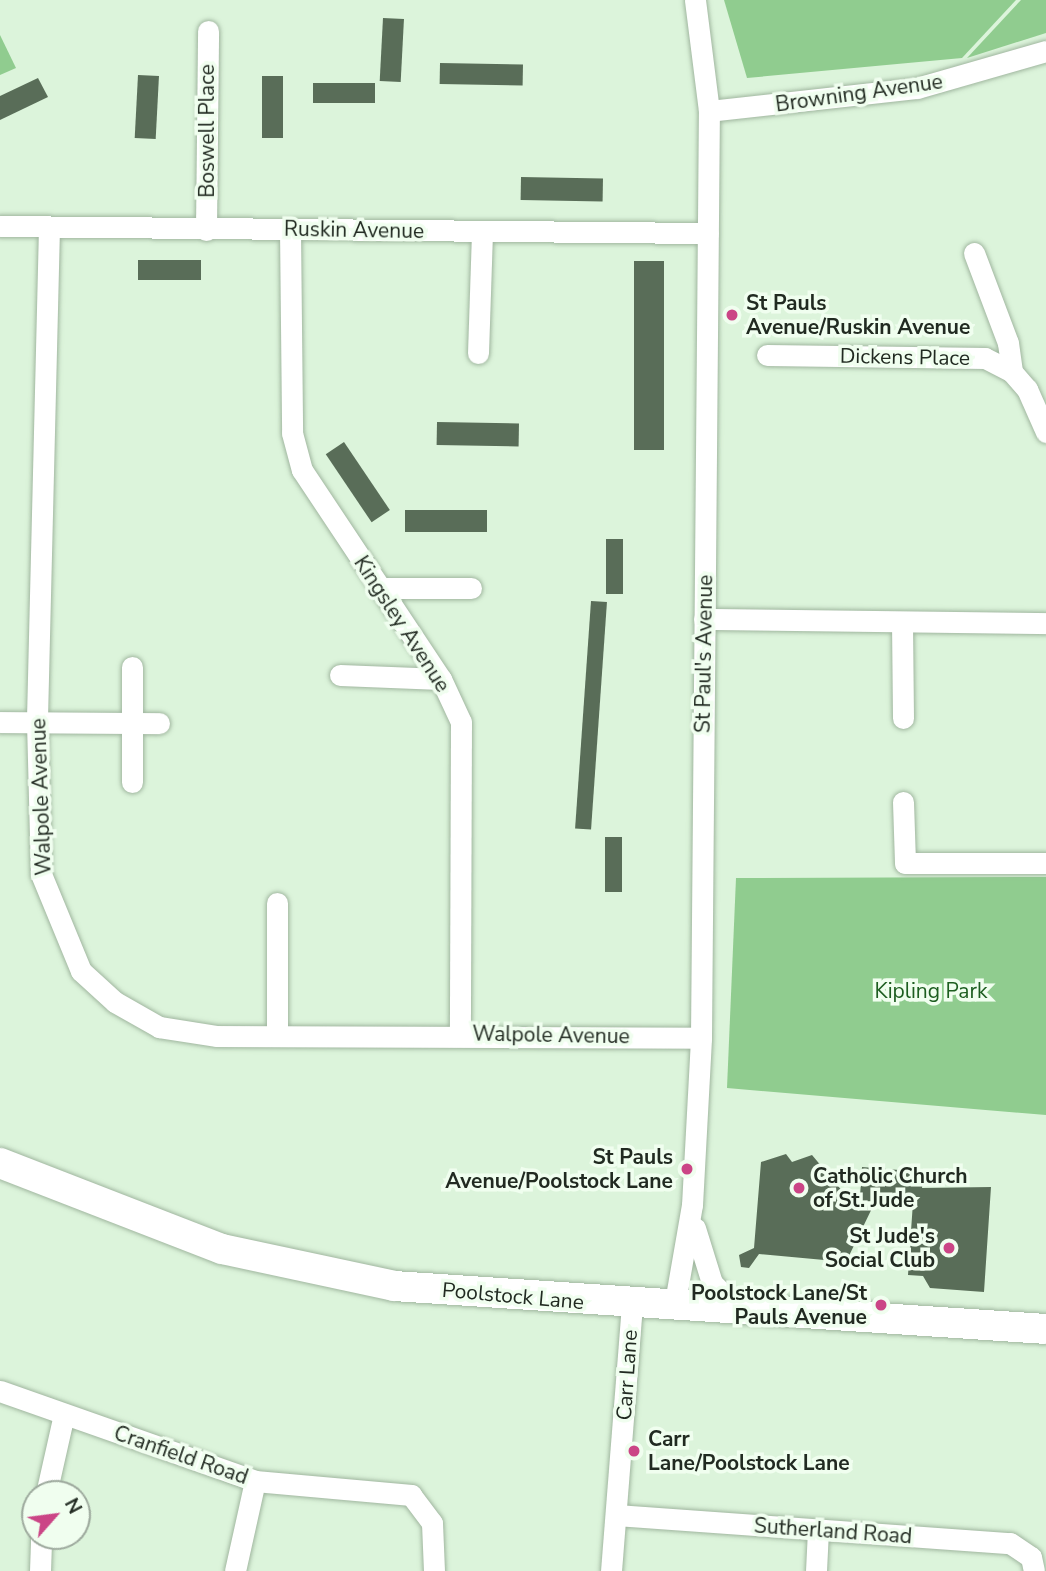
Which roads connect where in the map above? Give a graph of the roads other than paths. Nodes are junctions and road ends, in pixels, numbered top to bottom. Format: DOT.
graph roads {
  1 [pos="695,0"];
  2 [pos="208,31"];
  3 [pos="1046,51"];
  4 [pos="709,111"];
  5 [pos="0,226"];
  6 [pos="49,227"];
  7 [pos="290,229"];
  8 [pos="206,230"];
  9 [pos="482,231"];
  10 [pos="708,233"];
  11 [pos="974,253"];
  12 [pos="478,354"];
  13 [pos="767,355"];
  14 [pos="1012,372"];
  15 [pos="1046,432"];
  16 [pos="379,588"];
  17 [pos="471,588"];
  18 [pos="704,619"];
  19 [pos="902,622"];
  20 [pos="1046,623"];
  21 [pos="132,667"];
  22 [pos="340,675"];
  23 [pos="441,679"];
  24 [pos="902,718"];
  25 [pos="0,722"];
  26 [pos="37,722"];
  27 [pos="132,722"];
  28 [pos="159,723"];
  29 [pos="132,782"];
  30 [pos="903,802"];
  31 [pos="1046,863"];
  32 [pos="277,903"];
  33 [pos="460,1033"];
  34 [pos="277,1036"];
  35 [pos="701,1038"];
  36 [pos="0,1163"];
  37 [pos="692,1205"];
  38 [pos="632,1306"];
  39 [pos="674,1308"];
  40 [pos="744,1314"];
  41 [pos="1046,1329"];
  42 [pos="0,1391"];
  43 [pos="64,1414"];
  44 [pos="49,1480"];
  45 [pos="255,1481"];
  46 [pos="616,1515"];
  47 [pos="818,1530"];
  48 [pos="41,1550"];
  49 [pos="40,1571"];
  50 [pos="235,1571"];
  51 [pos="434,1571"];
  52 [pos="611,1571"];
  53 [pos="816,1571"];
  54 [pos="1034,1571"];
  1 -- 4 [label="street, St Paul's Avenue"];
  2 -- 8 [label="street, Boswell Place"];
  3 -- 4 [label="street, Browning Avenue"];
  4 -- 10 [label="street, St Paul's Avenue"];
  5 -- 6 [label="street, Ruskin Avenue"];
  6 -- 8 [label="street, Ruskin Avenue"];
  6 -- 26 [label="street, Walpole Avenue"];
  7 -- 8 [label="street, Ruskin Avenue"];
  7 -- 9 [label="street, Ruskin Avenue"];
  7 -- 16 [label="street, Kingsley Avenue"];
  9 -- 10 [label="street, Ruskin Avenue"];
  9 -- 12 [label="street"];
  10 -- 18 [label="street, St Paul's Avenue"];
  11 -- 14 [label="street"];
  13 -- 14 [label="street, Dickens Place"];
  14 -- 15 [label="street, Dickens Place"];
  16 -- 17 [label="street"];
  16 -- 23 [label="street, Kingsley Avenue"];
  18 -- 19 [label="street"];
  18 -- 35 [label="street, St Paul's Avenue"];
  19 -- 20 [label="street"];
  19 -- 24 [label="street"];
  21 -- 27 [label="street"];
  22 -- 23 [label="street"];
  23 -- 33 [label="street, Kingsley Avenue"];
  25 -- 26 [label="street"];
  26 -- 27 [label="street"];
  26 -- 34 [label="street, Walpole Avenue"];
  27 -- 28 [label="street"];
  27 -- 29 [label="street"];
  30 -- 31 [label="street"];
  32 -- 34 [label="street"];
  33 -- 34 [label="street, Walpole Avenue"];
  33 -- 35 [label="street, Walpole Avenue"];
  35 -- 37 [label="street, St Paul's Avenue"];
  36 -- 38 [label="main road, Poolstock Lane"];
  37 -- 39 [label="street, St Paul's Avenue"];
  37 -- 40 [label="street"];
  38 -- 39 [label="main road, Poolstock Lane"];
  38 -- 46 [label="street, Carr Lane"];
  39 -- 40 [label="main road, Poolstock Lane"];
  40 -- 41 [label="main road, Poolstock Lane"];
  42 -- 43 [label="street, Cranfield Road"];
  43 -- 44 [label="street"];
  43 -- 45 [label="street, Cranfield Road"];
  45 -- 50 [label="street"];
  45 -- 51 [label="street, Cranfield Road"];
  46 -- 47 [label="street, Sutherland Road"];
  46 -- 52 [label="street, Carr Lane"];
  47 -- 53 [label="street"];
  47 -- 54 [label="street, Sutherland Road"];
  48 -- 49 [label="street"];
}
